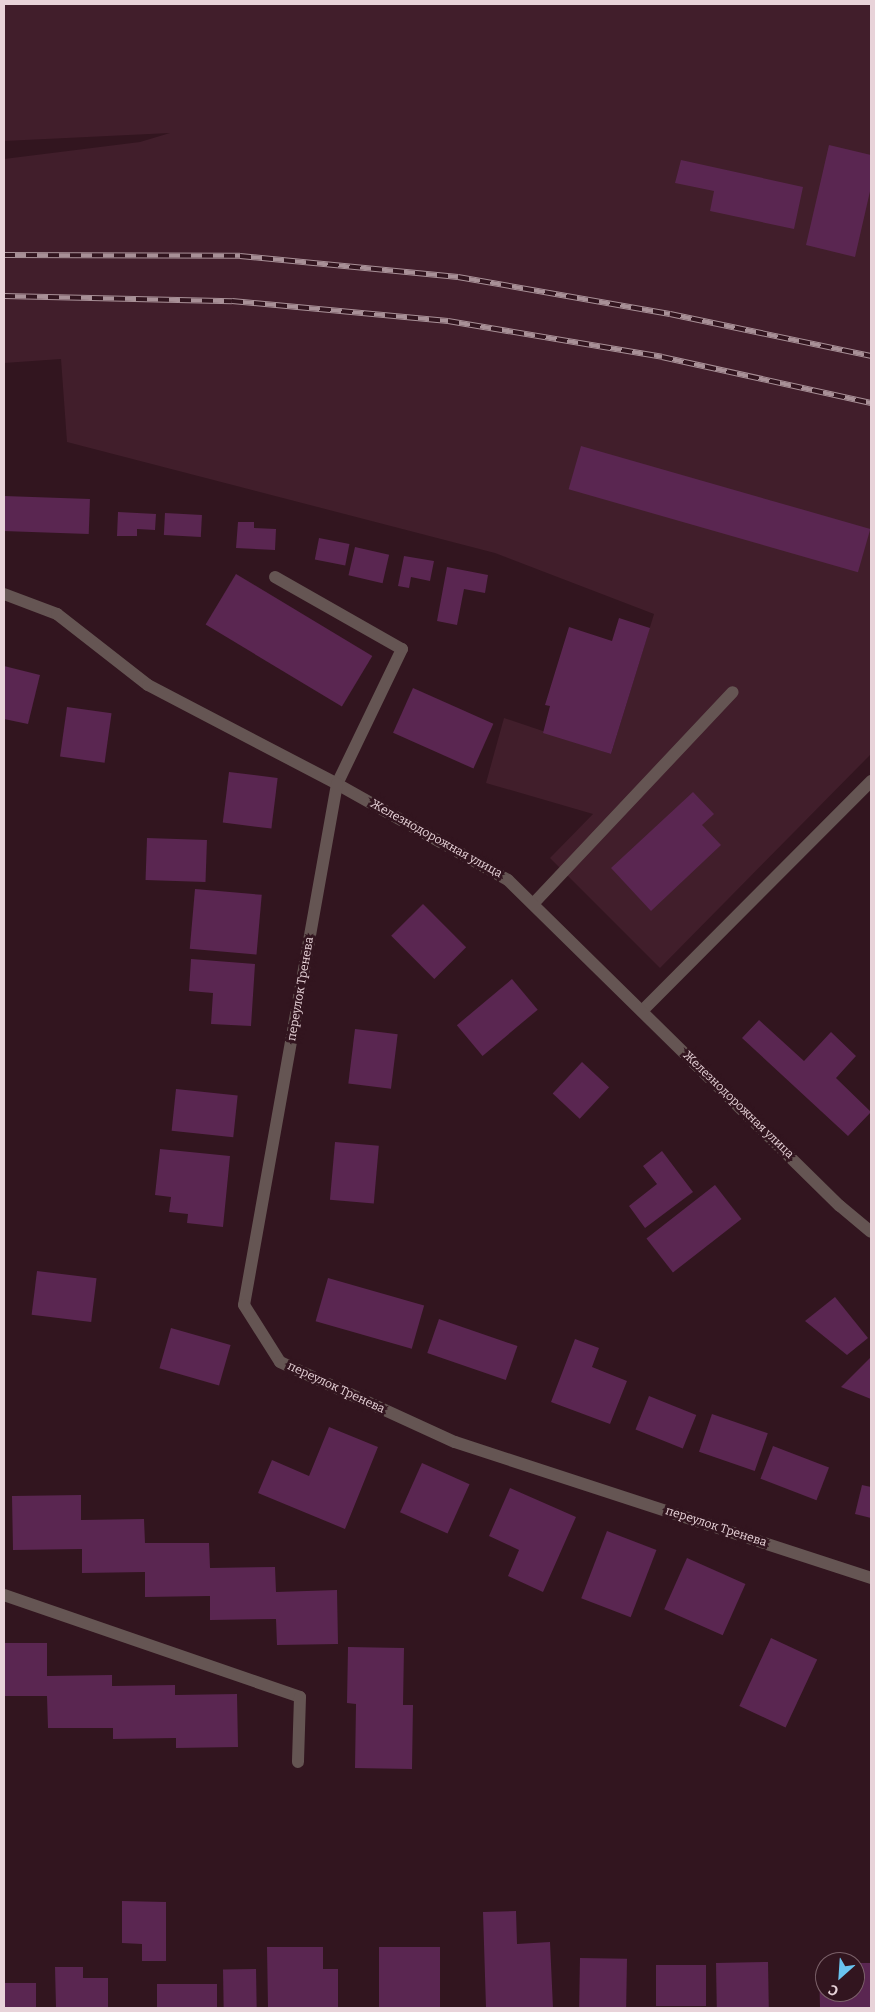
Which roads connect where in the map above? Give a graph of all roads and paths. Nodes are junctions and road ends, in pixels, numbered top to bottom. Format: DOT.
graph roads {
  1 [pos="275,577"];
  2 [pos="4,594"];
  3 [pos="733,692"];
  4 [pos="871,781"];
  5 [pos="337,784"];
  6 [pos="533,904"];
  7 [pos="642,1012"];
  8 [pos="871,1232"];
  9 [pos="871,1578"];
  10 [pos="4,1595"];
  11 [pos="298,1762"];
  1 -- 5 [label="street, переулок Тренева"];
  2 -- 5 [label="street, Железнодорожная улица"];
  3 -- 6 [label="street"];
  4 -- 7 [label="street"];
  5 -- 6 [label="street, Железнодорожная улица"];
  5 -- 9 [label="street, переулок Тренева"];
  6 -- 7 [label="street, Железнодорожная улица"];
  7 -- 8 [label="street, Железнодорожная улица"];
  10 -- 11 [label="street"];
}
